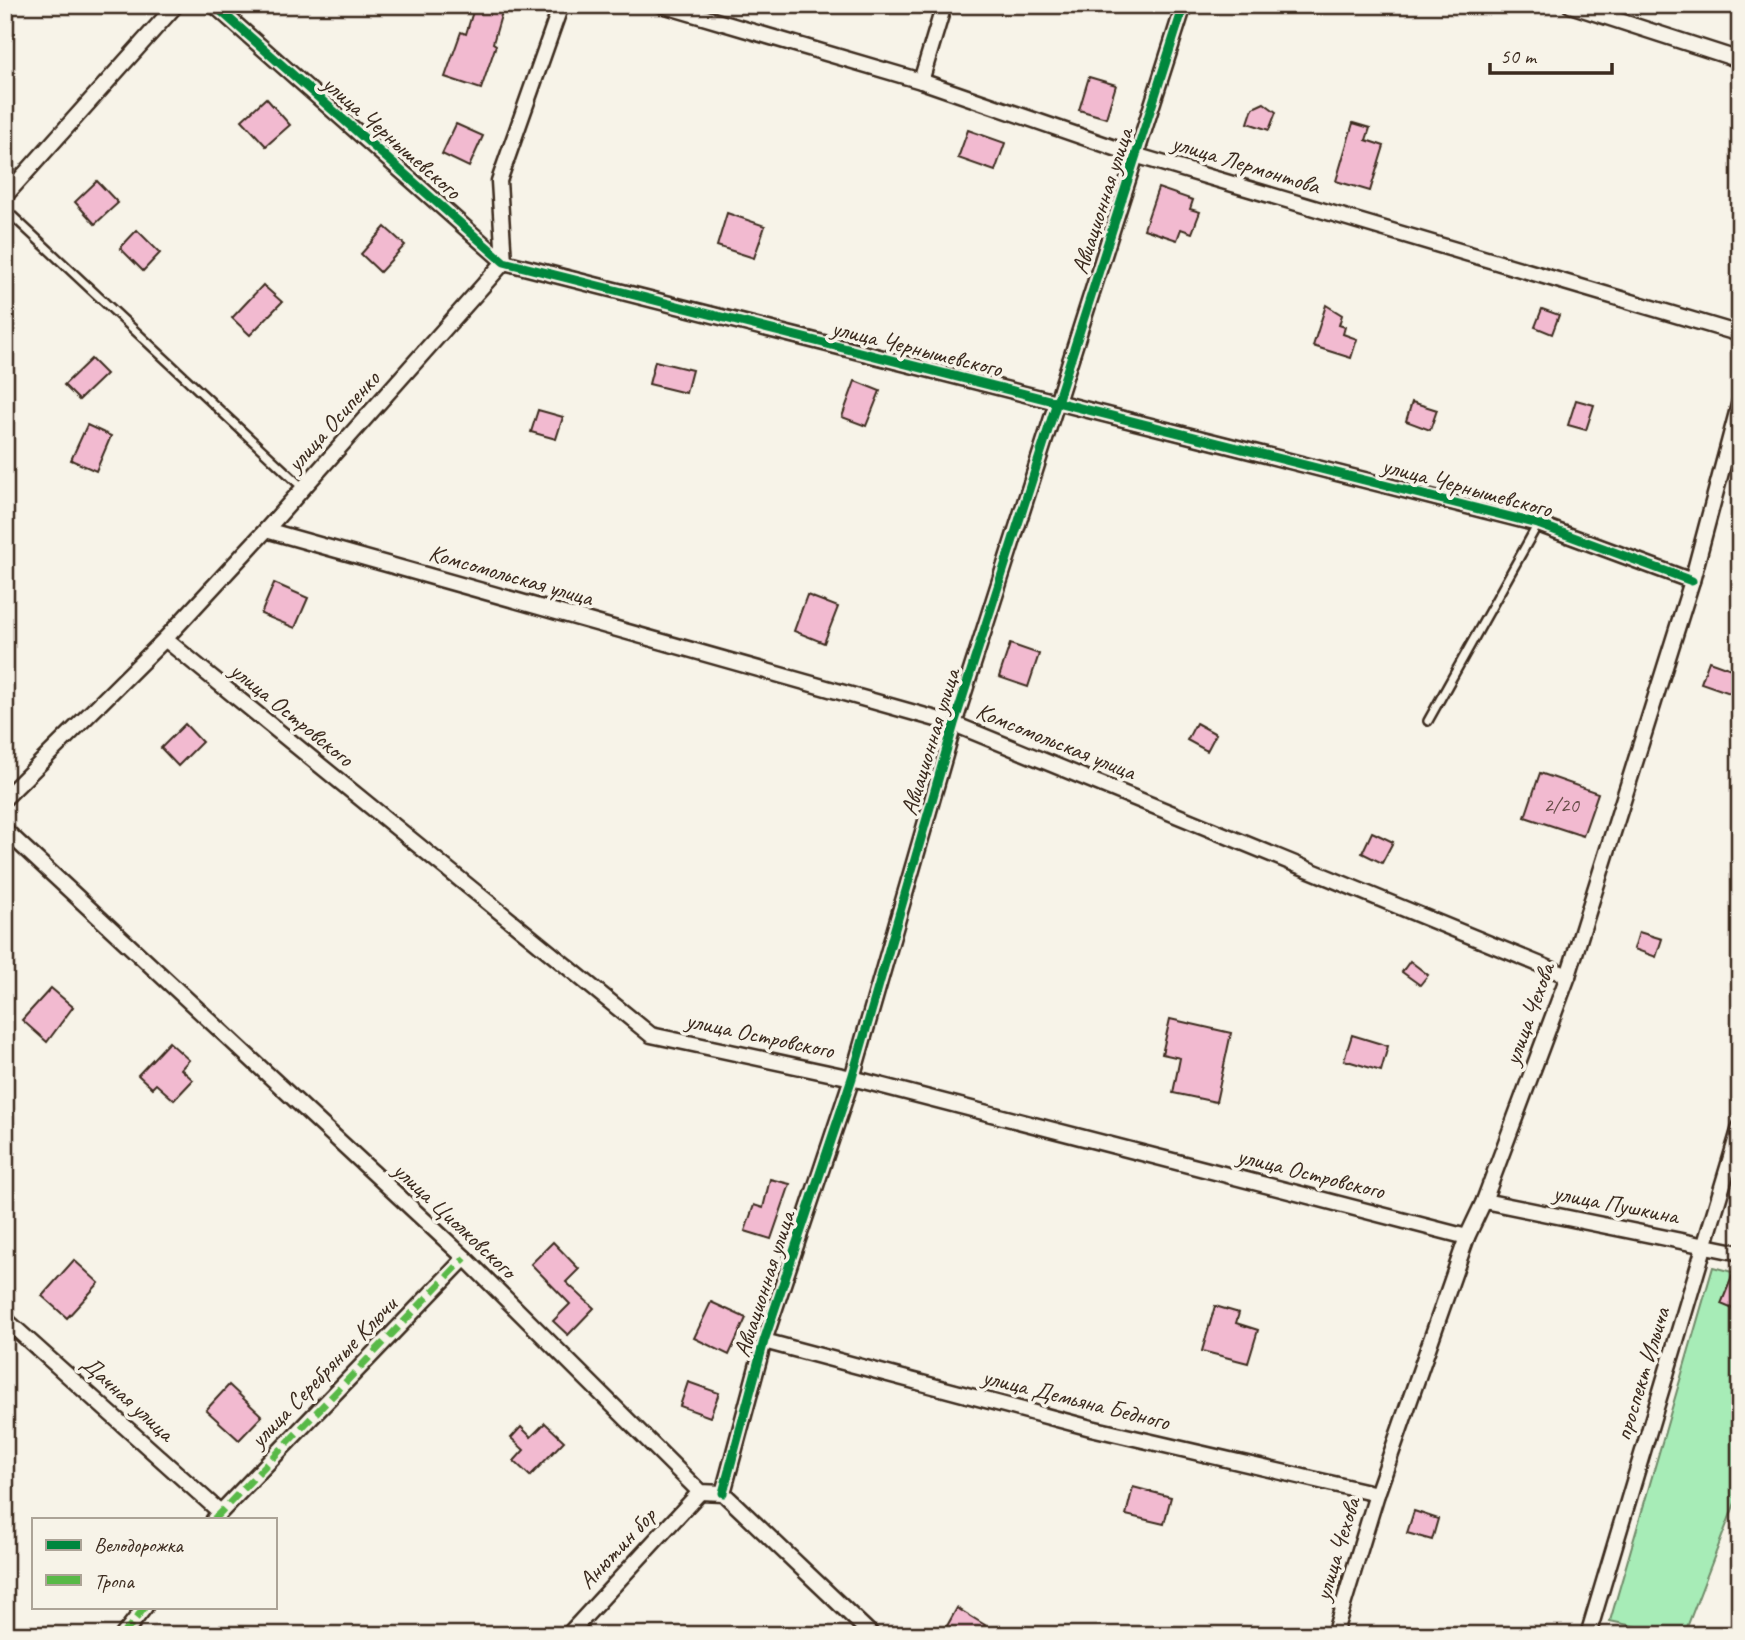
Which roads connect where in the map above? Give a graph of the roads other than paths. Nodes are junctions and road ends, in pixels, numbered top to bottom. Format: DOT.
graph roads {
  1 [pos="176,5"];
  2 [pos="214,5"];
  3 [pos="561,5"];
  4 [pos="662,5"];
  5 [pos="944,5"];
  6 [pos="1184,5"];
  7 [pos="1570,5"];
  8 [pos="1740,60"];
  9 [pos="921,81"];
  10 [pos="1138,156"];
  11 [pos="5,196"];
  12 [pos="5,209"];
  13 [pos="504,262"];
  14 [pos="1740,334"];
  15 [pos="1740,401"];
  16 [pos="1055,404"];
  17 [pos="303,488"];
  18 [pos="1538,523"];
  19 [pos="266,530"];
  20 [pos="1692,581"];
  21 [pos="165,639"];
  22 [pos="1427,721"];
  23 [pos="954,724"];
  24 [pos="5,798"];
  25 [pos="5,830"];
  26 [pos="1568,976"];
  27 [pos="852,1078"];
  28 [pos="1740,1127"];
  29 [pos="1484,1201"];
  30 [pos="1467,1237"];
  31 [pos="1704,1245"];
  32 [pos="1740,1253"];
  33 [pos="465,1258"];
  34 [pos="5,1319"];
  35 [pos="764,1341"];
  36 [pos="699,1492"];
  37 [pos="723,1493"];
  38 [pos="1377,1494"];
  39 [pos="217,1515"];
  40 [pos="144,1608"];
  41 [pos="123,1635"];
  42 [pos="569,1635"];
  43 [pos="872,1635"];
  44 [pos="1334,1635"];
  45 [pos="1588,1635"];
  1 -- 11 [label="street"];
  2 -- 13 [label="street, улица Чернышевского"];
  3 -- 13 [label="street"];
  4 -- 9 [label="street, улица Лермонтова"];
  5 -- 9 [label="street"];
  6 -- 10 [label="street, Авиационная улица"];
  7 -- 8 [label="street"];
  9 -- 10 [label="street, улица Лермонтова"];
  10 -- 14 [label="street, улица Лермонтова"];
  10 -- 16 [label="street, Авиационная улица"];
  12 -- 17 [label="lane"];
  13 -- 16 [label="street, улица Чернышевского"];
  13 -- 17 [label="street, улица Осипенко"];
  15 -- 20 [label="street, улица Чехова"];
  16 -- 18 [label="street, улица Чернышевского"];
  16 -- 23 [label="street, Авиационная улица"];
  17 -- 19 [label="street, улица Осипенко"];
  18 -- 20 [label="street, улица Чернышевского"];
  18 -- 22 [label="lane"];
  19 -- 21 [label="street, улица Осипенко"];
  19 -- 23 [label="street, Комсомольская улица"];
  20 -- 26 [label="street, улица Чехова"];
  21 -- 24 [label="street, улица Осипенко"];
  21 -- 27 [label="street, улица Островского"];
  23 -- 26 [label="street, Комсомольская улица"];
  23 -- 27 [label="street, Авиационная улица"];
  25 -- 33 [label="street, улица Циолковского"];
  26 -- 29 [label="street, улица Чехова"];
  27 -- 30 [label="street, улица Островского"];
  27 -- 35 [label="street, Авиационная улица"];
  28 -- 31 [label="street, проспект Ильича"];
  29 -- 30 [label="street, улица Чехова"];
  29 -- 31 [label="street, улица Пушкина"];
  30 -- 38 [label="street, улица Чехова"];
  31 -- 32 [label="street, улица Пушкина"];
  31 -- 45 [label="street, проспект Ильича"];
  33 -- 36 [label="street, улица Циолковского"];
  33 -- 39 [label="street, улица Серебряные Ключи"];
  34 -- 39 [label="street, Дачная улица"];
  35 -- 37 [label="street, Авиационная улица"];
  35 -- 38 [label="street, улица Демьяна Бедного"];
  36 -- 37 [label="street"];
  36 -- 42 [label="street, Анютин бор"];
  37 -- 43 [label="street"];
  38 -- 44 [label="street, улица Чехова"];
  40 -- 41 [label="street"];
}
